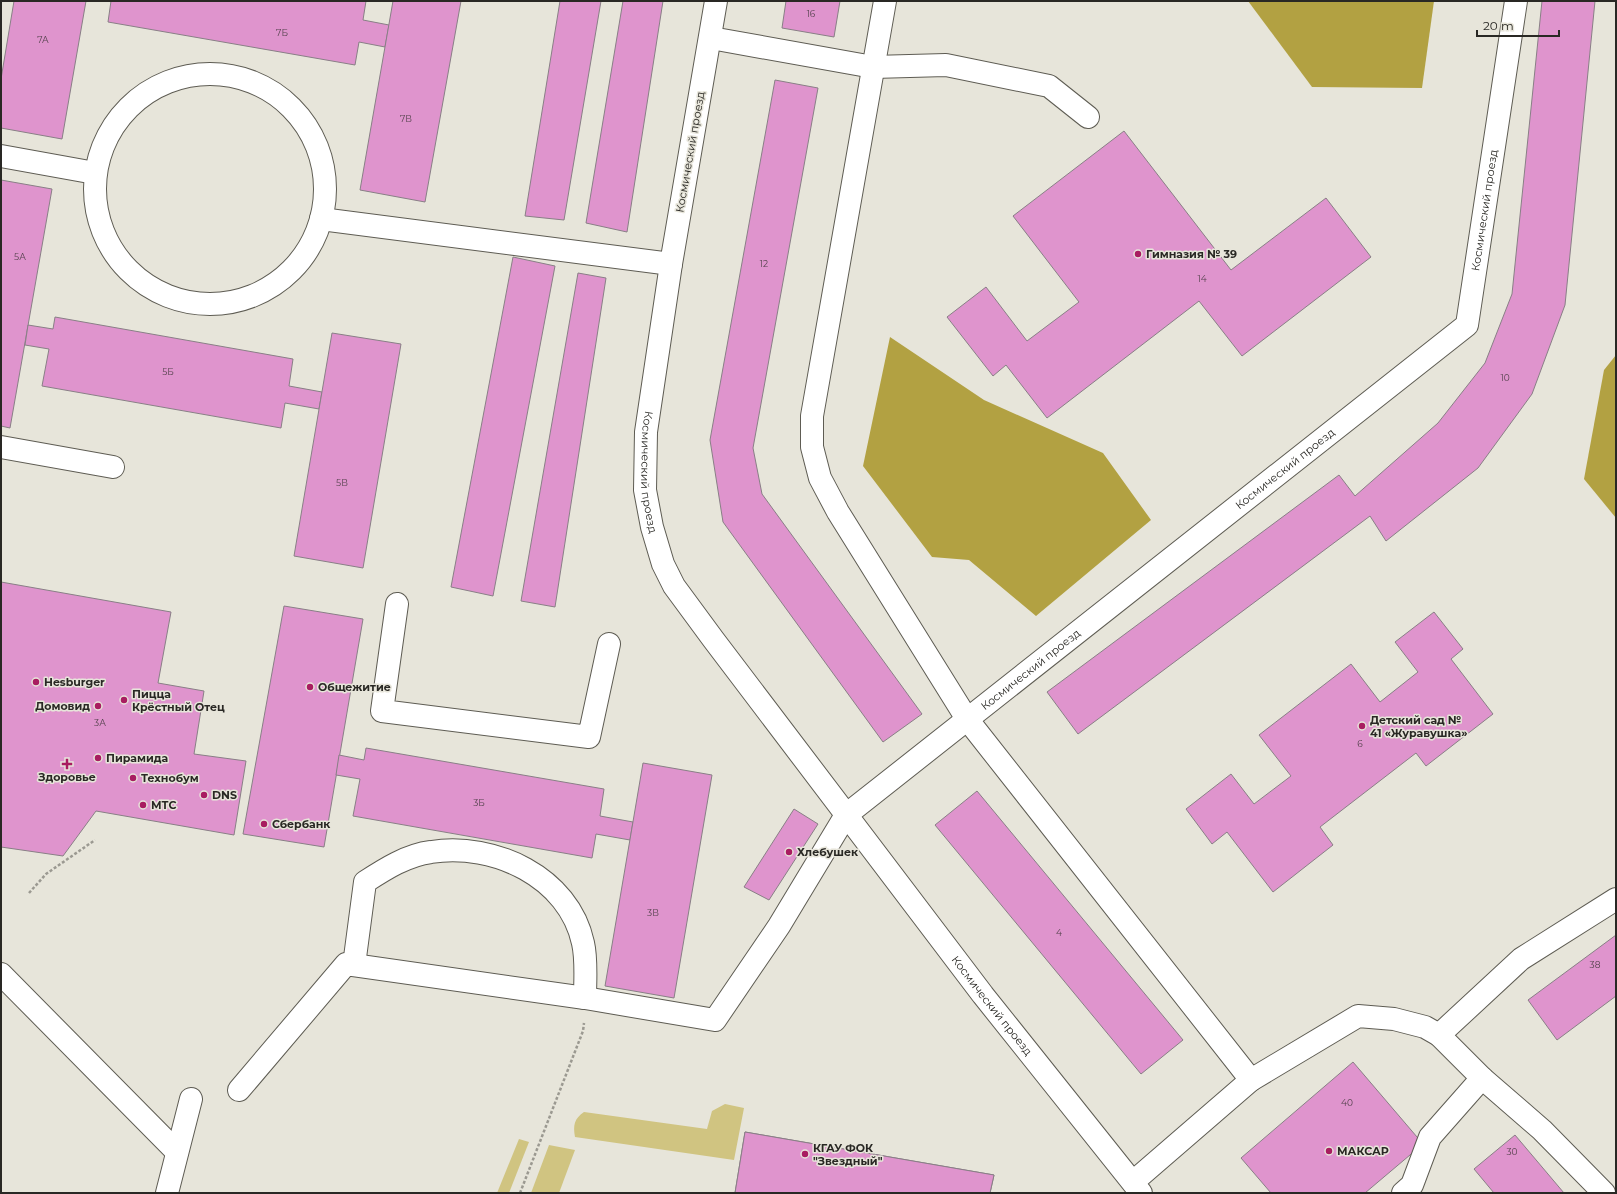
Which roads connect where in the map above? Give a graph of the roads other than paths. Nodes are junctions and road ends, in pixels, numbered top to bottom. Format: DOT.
graph roads {
  1 [pos="716,1"];
  2 [pos="885,1"];
  3 [pos="1516,1"];
  4 [pos="711,38"];
  5 [pos="872,67"];
  6 [pos="1088,118"];
  7 [pos="1,156"];
  8 [pos="95,173"];
  9 [pos="321,219"];
  10 [pos="671,264"];
  11 [pos="1,448"];
  12 [pos="113,467"];
  13 [pos="397,604"];
  14 [pos="609,644"];
  15 [pos="967,719"];
  16 [pos="846,815"];
  17 [pos="1616,899"];
  18 [pos="354,965"];
  19 [pos="1,974"];
  20 [pos="585,998"];
  21 [pos="1439,1035"];
  22 [pos="1482,1078"];
  23 [pos="1250,1080"];
  24 [pos="239,1090"];
  25 [pos="191,1099"];
  26 [pos="177,1152"];
  27 [pos="1137,1188"];
  28 [pos="167,1193"];
  29 [pos="1403,1193"];
  30 [pos="1604,1193"];
  1 -- 4 [label="street, Космический проезд"];
  2 -- 5 [label="street"];
  3 -- 15 [label="street, Космический проезд"];
  4 -- 5 [label="street"];
  4 -- 10 [label="street, Космический проезд"];
  5 -- 6 [label="street"];
  5 -- 15 [label="street"];
  7 -- 8 [label="street"];
  8 -- 9 [label="street"];
  8 -- 9 [label="street"];
  9 -- 10 [label="street"];
  10 -- 16 [label="street, Космический проезд"];
  11 -- 12 [label="street"];
  13 -- 14 [label="street"];
  15 -- 16 [label="street, Космический проезд"];
  15 -- 23 [label="street"];
  16 -- 20 [label="street"];
  16 -- 27 [label="street, Космический проезд"];
  17 -- 21 [label="street"];
  18 -- 20 [label="street"];
  18 -- 20 [label="street"];
  18 -- 24 [label="street"];
  19 -- 26 [label="street"];
  21 -- 22 [label="street"];
  21 -- 23 [label="street"];
  22 -- 29 [label="street"];
  22 -- 30 [label="street"];
  23 -- 27 [label="street"];
  25 -- 26 [label="street"];
  26 -- 28 [label="street"];
}
